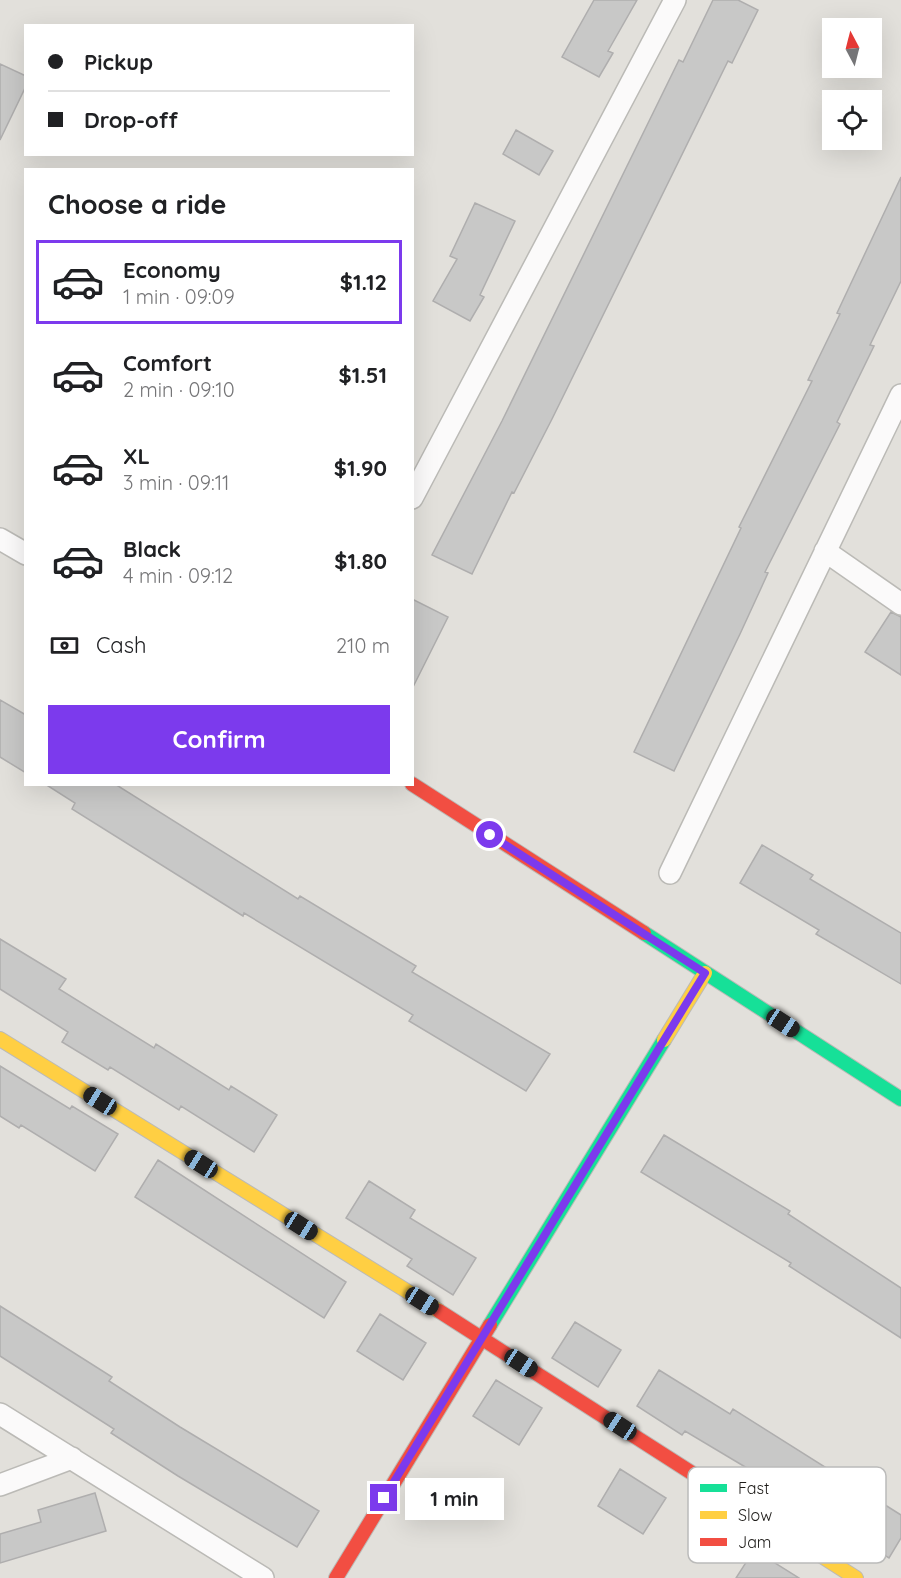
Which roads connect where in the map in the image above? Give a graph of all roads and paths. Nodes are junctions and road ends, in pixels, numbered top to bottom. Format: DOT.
graph roads {
  1 [pos="675,0"];
  2 [pos="901,395"];
  3 [pos="414,494"];
  4 [pos="0,539"];
  5 [pos="825,551"];
  6 [pos="24,553"];
  7 [pos="901,604"];
  8 [pos="414,785"];
  9 [pos="670,873"];
  10 [pos="705,973"];
  11 [pos="0,1039"];
  12 [pos="901,1099"];
  13 [pos="482,1338"];
  14 [pos="0,1414"];
  15 [pos="72,1458"];
  16 [pos="688,1470"];
  17 [pos="0,1485"];
  18 [pos="833,1563"];
  19 [pos="263,1578"];
  20 [pos="336,1578"];
  21 [pos="856,1578"];
  1 -- 3 [label="street"];
  2 -- 5 [label="street"];
  4 -- 6 [label="street"];
  5 -- 7 [label="street"];
  5 -- 9 [label="street"];
  8 -- 10 [label="street"];
  10 -- 12 [label="street"];
  10 -- 13 [label="street"];
  11 -- 13 [label="street"];
  13 -- 16 [label="street"];
  13 -- 20 [label="street"];
  14 -- 15 [label="street"];
  15 -- 17 [label="street"];
  15 -- 19 [label="street"];
  18 -- 21 [label="street"];
}
